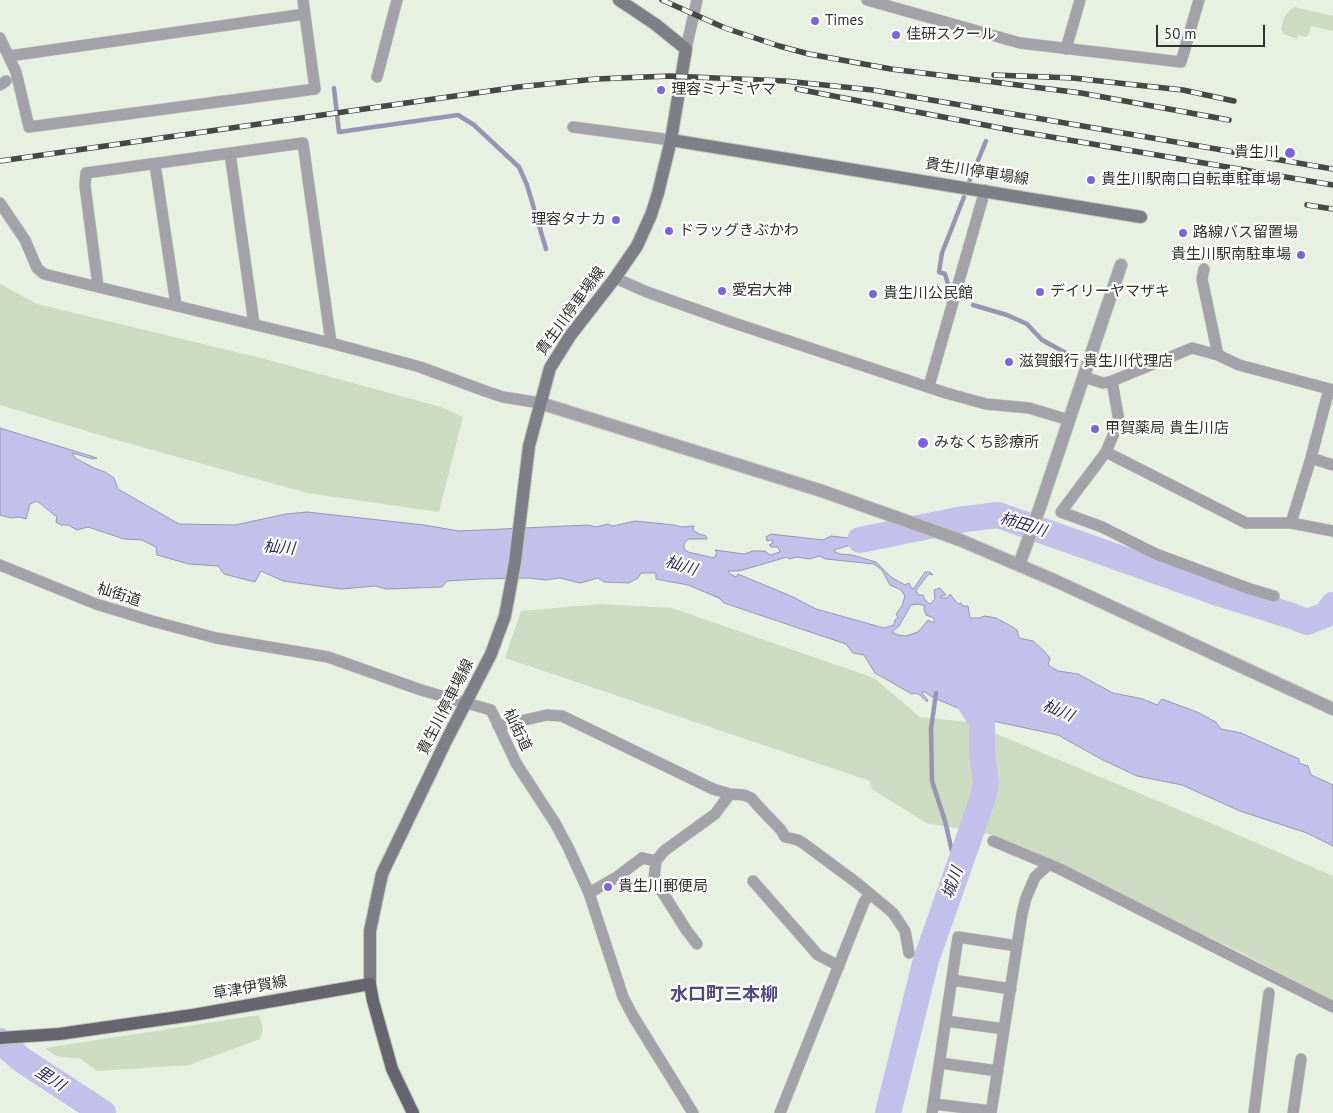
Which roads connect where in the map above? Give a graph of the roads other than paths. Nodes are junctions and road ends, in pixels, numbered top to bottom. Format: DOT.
graph roads {
  1 [pos="304,0"];
  2 [pos="397,0"];
  3 [pos="619,0"];
  4 [pos="697,0"];
  5 [pos="867,0"];
  6 [pos="1080,0"];
  7 [pos="1199,0"];
  8 [pos="305,14"];
  9 [pos="0,38"];
  10 [pos="1066,48"];
  11 [pos="686,49"];
  12 [pos="8,56"];
  13 [pos="377,77"];
  14 [pos="573,127"];
  15 [pos="671,140"];
  16 [pos="230,153"];
  17 [pos="155,164"];
  18 [pos="985,190"];
  19 [pos="0,203"];
  20 [pos="1141,216"];
  21 [pos="1122,265"];
  22 [pos="1204,269"];
  23 [pos="615,278"];
  24 [pos="98,286"];
  25 [pos="176,304"];
  26 [pos="254,324"];
  27 [pos="331,343"];
  28 [pos="1218,354"];
  29 [pos="1084,377"];
  30 [pos="1112,381"];
  31 [pos="929,386"];
  32 [pos="1331,389"];
  33 [pos="540,402"];
  34 [pos="1069,420"];
  35 [pos="1106,452"];
  36 [pos="1311,458"];
  37 [pos="1333,465"];
  38 [pos="1291,523"];
  39 [pos="1333,531"];
  40 [pos="0,564"];
  41 [pos="1018,565"];
  42 [pos="1274,596"];
  43 [pos="467,702"];
  44 [pos="1333,709"];
  45 [pos="498,726"];
  46 [pos="730,794"];
  47 [pos="992,841"];
  48 [pos="656,861"];
  49 [pos="1049,864"];
  50 [pos="753,881"];
  51 [pos="589,893"];
  52 [pos="870,894"];
  53 [pos="697,944"];
  54 [pos="1017,946"];
  55 [pos="909,953"];
  56 [pos="839,966"];
  57 [pos="952,980"];
  58 [pos="370,984"];
  59 [pos="1011,989"];
  60 [pos="1269,993"];
  61 [pos="1333,1006"];
  62 [pos="946,1021"];
  63 [pos="1004,1029"];
  64 [pos="0,1038"];
  65 [pos="1301,1059"];
  66 [pos="940,1063"];
  67 [pos="998,1071"];
  68 [pos="933,1108"];
  69 [pos="991,1112"];
  70 [pos="413,1113"];
  71 [pos="693,1113"];
  72 [pos="780,1113"];
  73 [pos="1254,1113"];
  74 [pos="1293,1113"];
  1 -- 8 [label="street"];
  2 -- 13 [label="street"];
  3 -- 11 [label="main road"];
  4 -- 11 [label="street"];
  5 -- 10 [label="street"];
  6 -- 10 [label="street"];
  7 -- 10 [label="street"];
  8 -- 12 [label="street"];
  8 -- 12 [label="street"];
  9 -- 12 [label="street"];
  11 -- 15 [label="main road"];
  14 -- 15 [label="street"];
  15 -- 18 [label="main road, 貴生川停車場線"];
  15 -- 23 [label="main road, 貴生川停車場線"];
  16 -- 17 [label="street"];
  16 -- 26 [label="street"];
  16 -- 27 [label="street"];
  17 -- 24 [label="street"];
  17 -- 25 [label="street"];
  18 -- 20 [label="main road, 貴生川停車場線"];
  18 -- 31 [label="street"];
  19 -- 24 [label="street"];
  21 -- 29 [label="street"];
  22 -- 28 [label="street"];
  23 -- 31 [label="street"];
  23 -- 33 [label="main road, 貴生川停車場線"];
  24 -- 25 [label="street"];
  25 -- 26 [label="street"];
  26 -- 27 [label="street"];
  27 -- 33 [label="street"];
  28 -- 30 [label="street"];
  28 -- 32 [label="street"];
  29 -- 30 [label="street"];
  29 -- 34 [label="street"];
  30 -- 35 [label="street"];
  31 -- 34 [label="street"];
  32 -- 36 [label="street"];
  33 -- 41 [label="street"];
  33 -- 43 [label="main road, 貴生川停車場線"];
  34 -- 41 [label="street"];
  35 -- 38 [label="street"];
  35 -- 42 [label="street"];
  36 -- 37 [label="street"];
  36 -- 38 [label="street"];
  38 -- 39 [label="street"];
  40 -- 43 [label="street, 杣街道"];
  41 -- 44 [label="street"];
  43 -- 45 [label="street, 杣街道"];
  43 -- 58 [label="main road, 貴生川停車場線"];
  45 -- 46 [label="street"];
  45 -- 51 [label="street, 杣街道"];
  46 -- 48 [label="street"];
  46 -- 52 [label="street"];
  47 -- 49 [label="street"];
  48 -- 51 [label="street"];
  48 -- 53 [label="street"];
  49 -- 54 [label="street"];
  49 -- 61 [label="street"];
  50 -- 56 [label="street"];
  51 -- 71 [label="street, 杣街道"];
  52 -- 55 [label="street"];
  52 -- 56 [label="street"];
  54 -- 57 [label="street"];
  54 -- 59 [label="street"];
  56 -- 72 [label="street"];
  57 -- 59 [label="street"];
  57 -- 62 [label="street"];
  58 -- 64 [label="main road, 草津伊賀線"];
  58 -- 70 [label="main road"];
  59 -- 63 [label="street"];
  60 -- 73 [label="street"];
  62 -- 63 [label="street"];
  62 -- 66 [label="street"];
  63 -- 67 [label="street"];
  65 -- 74 [label="street"];
  66 -- 67 [label="street"];
  66 -- 68 [label="street"];
  67 -- 69 [label="street"];
  68 -- 69 [label="street"];
}
